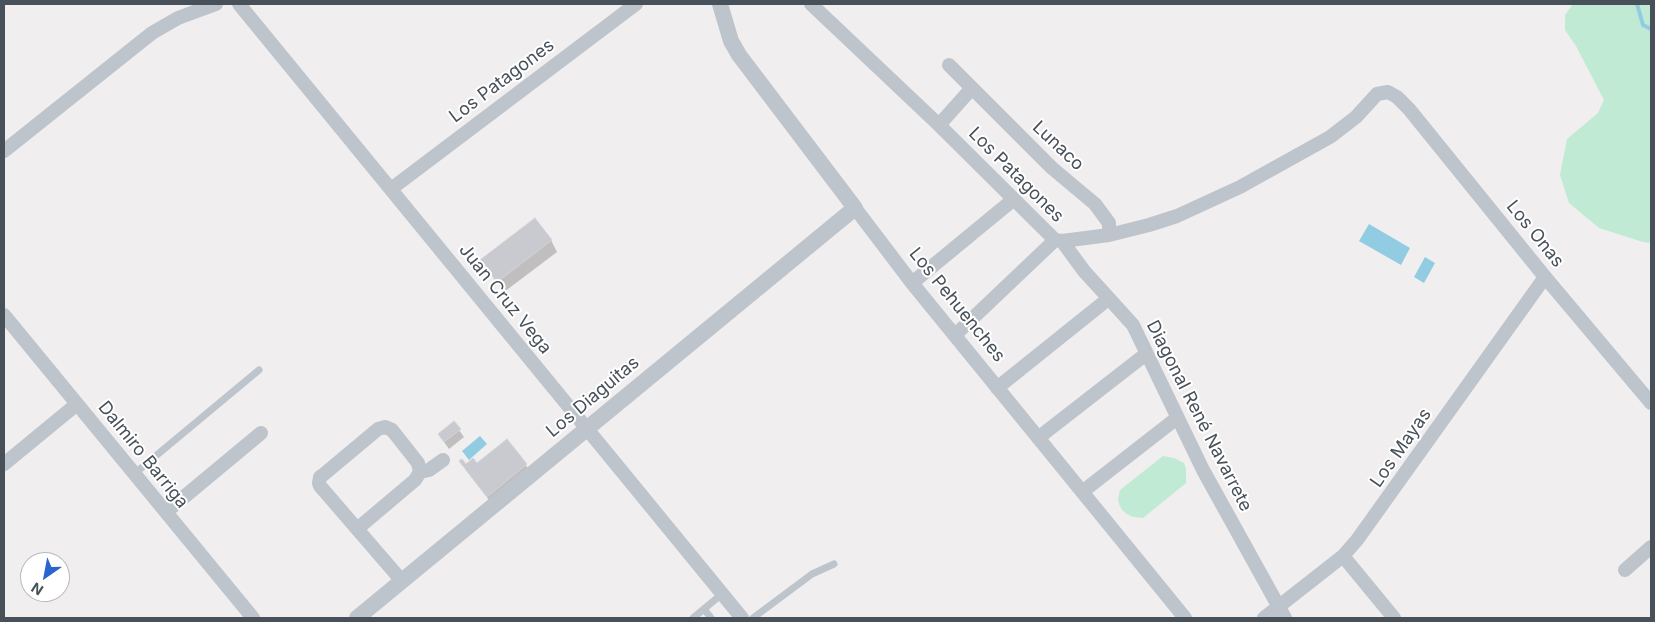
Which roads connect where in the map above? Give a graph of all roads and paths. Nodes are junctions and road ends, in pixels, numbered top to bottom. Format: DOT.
graph roads {
  1 [pos="216,4"];
  2 [pos="239,4"];
  3 [pos="636,4"];
  4 [pos="720,4"];
  5 [pos="811,4"];
  6 [pos="949,64"];
  7 [pos="972,88"];
  8 [pos="1388,92"];
  9 [pos="939,125"];
  10 [pos="4,151"];
  11 [pos="391,189"];
  12 [pos="1014,199"];
  13 [pos="855,208"];
  14 [pos="1109,235"];
  15 [pos="1059,241"];
  16 [pos="1545,277"];
  17 [pos="912,283"];
  18 [pos="1108,299"];
  19 [pos="4,315"];
  20 [pos="954,335"];
  21 [pos="1146,354"];
  22 [pos="260,370"];
  23 [pos="997,388"];
  24 [pos="1651,403"];
  25 [pos="76,404"];
  26 [pos="1177,418"];
  27 [pos="587,428"];
  28 [pos="261,433"];
  29 [pos="1038,438"];
  30 [pos="443,460"];
  31 [pos="4,464"];
  32 [pos="420,472"];
  33 [pos="134,474"];
  34 [pos="1082,492"];
  35 [pos="166,512"];
  36 [pos="357,528"];
  37 [pos="1651,547"];
  38 [pos="1343,556"];
  39 [pos="834,564"];
  40 [pos="1625,570"];
  41 [pos="402,581"];
  42 [pos="722,594"];
  43 [pos="704,610"];
  44 [pos="1282,612"];
  45 [pos="253,618"];
  46 [pos="357,618"];
  47 [pos="693,618"];
  48 [pos="711,618"];
  49 [pos="742,618"];
  50 [pos="753,618"];
  51 [pos="1185,618"];
  52 [pos="1264,618"];
  53 [pos="1394,618"];
  1 -- 10 [label="street"];
  2 -- 11 [label="street, Juan Cruz Vega"];
  3 -- 11 [label="street, Los Patagones"];
  4 -- 13 [label="street, Los Pehuenches"];
  5 -- 9 [label="street, Los Patagones"];
  6 -- 7 [label="street, Lunaco"];
  7 -- 9 [label="street"];
  7 -- 14 [label="street, Lunaco"];
  8 -- 14 [label="street, Los Patagones"];
  8 -- 16 [label="street, Los Onas"];
  9 -- 12 [label="street, Los Patagones"];
  11 -- 27 [label="street, Juan Cruz Vega"];
  12 -- 15 [label="street, Los Patagones"];
  12 -- 17 [label="street"];
  13 -- 17 [label="street, Los Pehuenches"];
  13 -- 27 [label="street, Los Diaguitas"];
  14 -- 15 [label="street, Los Patagones"];
  15 -- 18 [label="street, Diagonal René Navarrete"];
  15 -- 20 [label="street"];
  16 -- 24 [label="street, Los Onas"];
  16 -- 38 [label="street, Los Mayas"];
  17 -- 20 [label="street, Los Pehuenches"];
  18 -- 21 [label="street, Diagonal René Navarrete"];
  18 -- 23 [label="street"];
  19 -- 25 [label="street, Dalmiro Barriga"];
  20 -- 23 [label="street, Los Pehuenches"];
  21 -- 26 [label="street, Diagonal René Navarrete"];
  21 -- 29 [label="street"];
  22 -- 33 [label="lane"];
  23 -- 29 [label="street, Los Pehuenches"];
  25 -- 31 [label="street"];
  25 -- 33 [label="street, Dalmiro Barriga"];
  26 -- 34 [label="street"];
  26 -- 44 [label="street, Diagonal René Navarrete"];
  27 -- 41 [label="street, Los Diaguitas"];
  27 -- 42 [label="street, Juan Cruz Vega"];
  28 -- 35 [label="street"];
  29 -- 34 [label="street, Los Pehuenches"];
  30 -- 32 [label="street"];
  32 -- 36 [label="street"];
  32 -- 36 [label="street"];
  33 -- 35 [label="street, Dalmiro Barriga"];
  34 -- 51 [label="street, Los Pehuenches"];
  35 -- 45 [label="street, Dalmiro Barriga"];
  36 -- 41 [label="street"];
  37 -- 40 [label="street"];
  38 -- 44 [label="street, Los Mayas"];
  38 -- 53 [label="street"];
  39 -- 50 [label="lane"];
  41 -- 46 [label="street, Los Diaguitas"];
  42 -- 43 [label="lane"];
  42 -- 49 [label="street, Juan Cruz Vega"];
  43 -- 47 [label="lane"];
  43 -- 48 [label="lane"];
  44 -- 52 [label="street, Los Mayas"];
}
